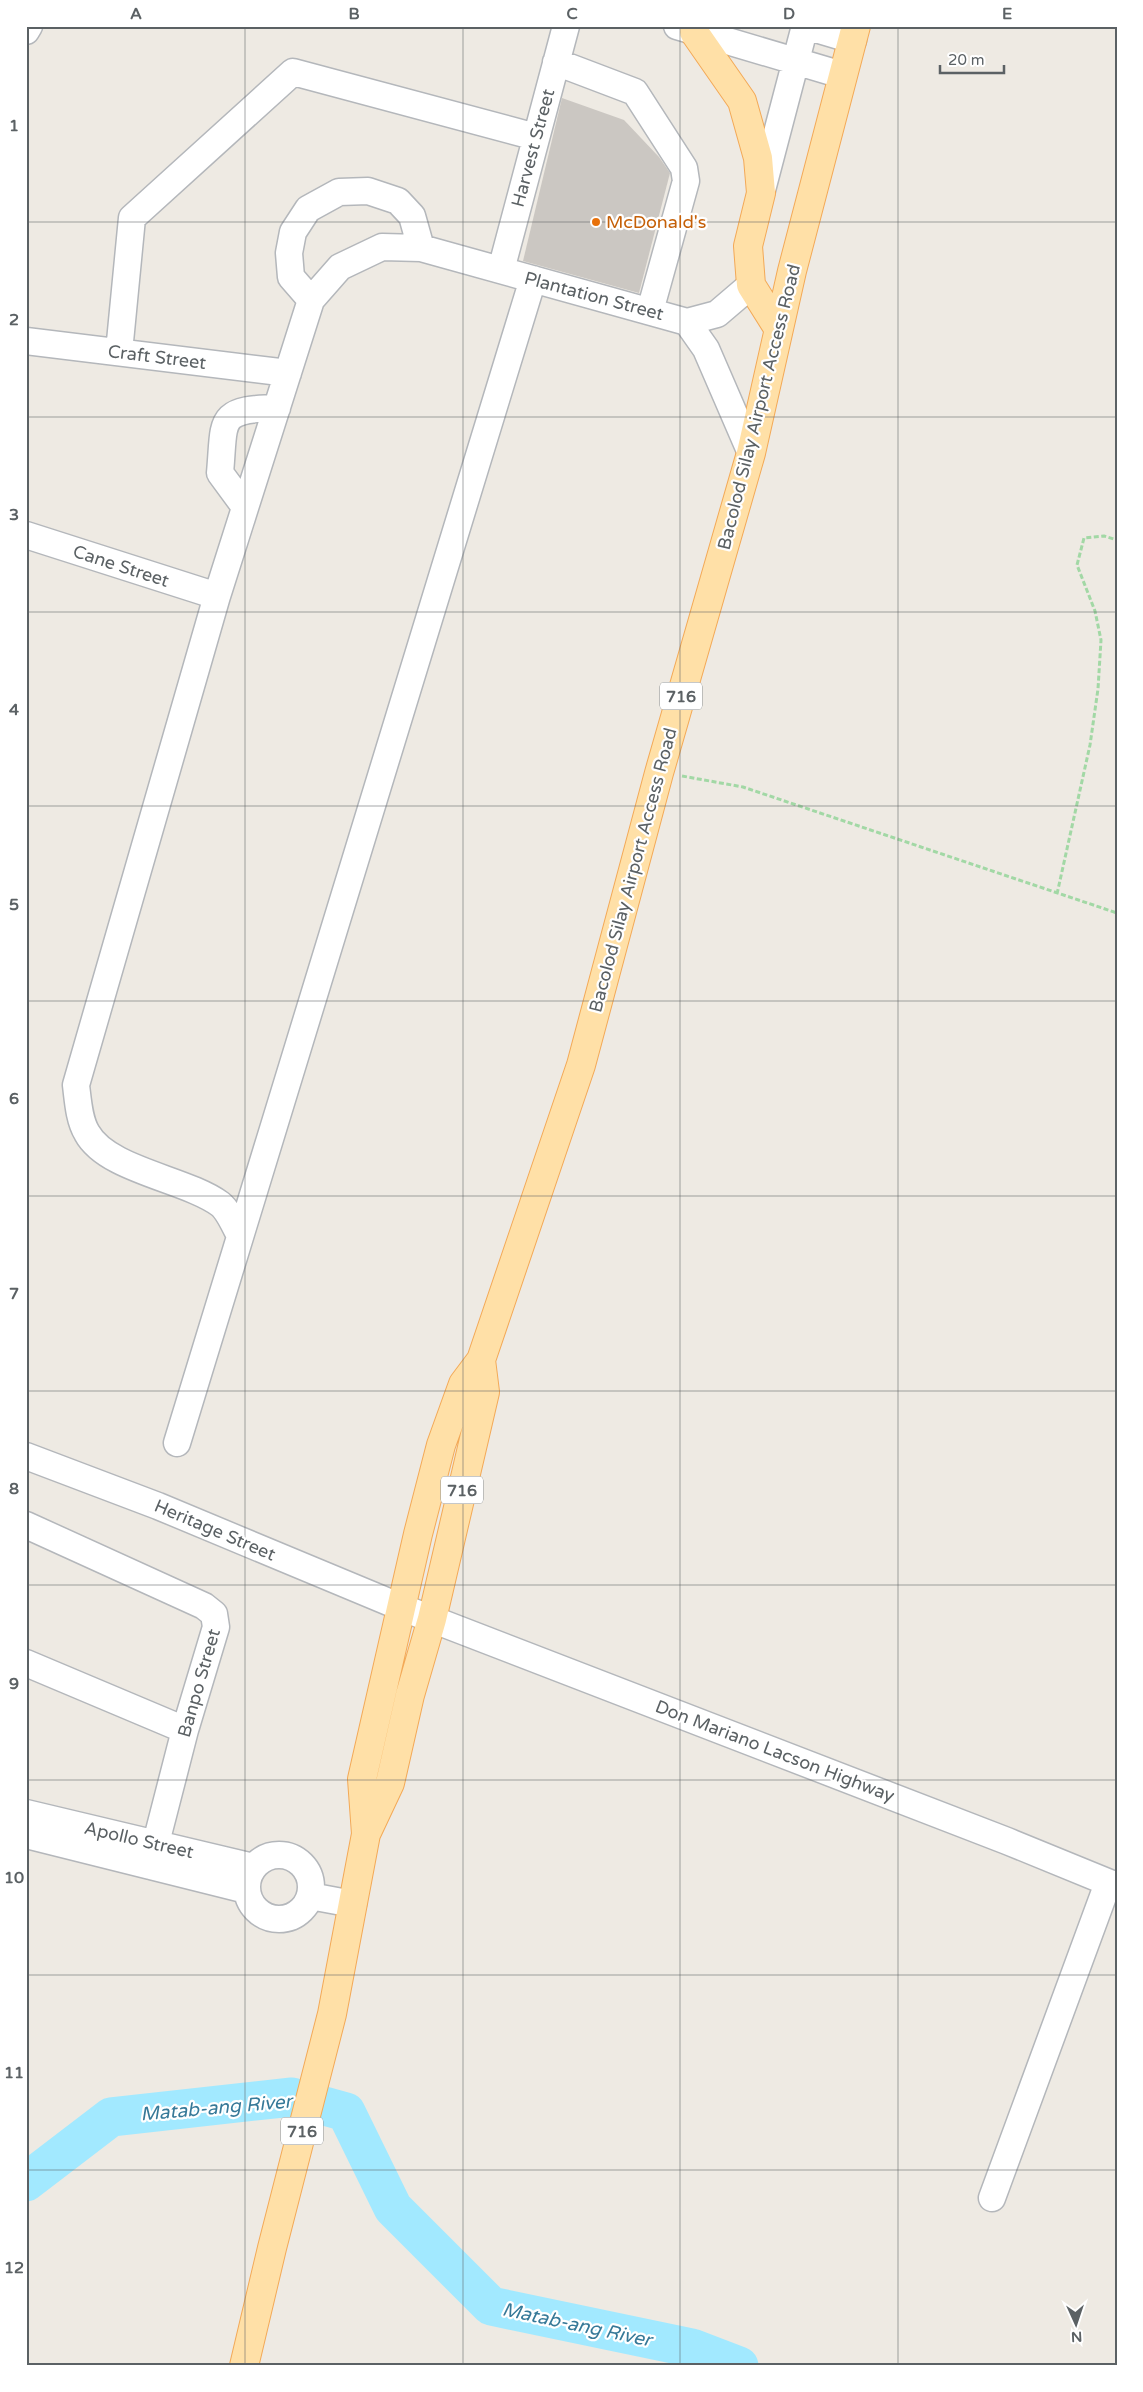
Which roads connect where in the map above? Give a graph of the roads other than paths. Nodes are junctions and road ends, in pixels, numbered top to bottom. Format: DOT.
graph roads {
  1 [pos="29,26"];
  2 [pos="566,26"];
  3 [pos="806,26"];
  4 [pos="686,29"];
  5 [pos="26,32"];
  6 [pos="855,33"];
  7 [pos="796,61"];
  8 [pos="556,62"];
  9 [pos="842,75"];
  10 [pos="536,137"];
  11 [pos="761,194"];
  12 [pos="421,248"];
  13 [pos="501,270"];
  14 [pos="534,279"];
  15 [pos="751,285"];
  16 [pos="311,300"];
  17 [pos="650,311"];
  18 [pos="688,322"];
  19 [pos="778,328"];
  20 [pos="26,341"];
  21 [pos="119,352"];
  22 [pos="288,373"];
  23 [pos="277,408"];
  24 [pos="751,453"];
  25 [pos="245,507"];
  26 [pos="26,535"];
  27 [pos="217,596"];
  28 [pos="240,1236"];
  29 [pos="481,1360"];
  30 [pos="177,1443"];
  31 [pos="26,1456"];
  32 [pos="26,1525"];
  33 [pos="403,1608"];
  34 [pos="432,1619"];
  35 [pos="26,1663"];
  36 [pos="185,1730"];
  37 [pos="26,1813"];
  38 [pos="366,1834"];
  39 [pos="26,1836"];
  40 [pos="153,1855"];
  41 [pos="249,1878"];
  42 [pos="1112,1885"];
  43 [pos="310,1896"];
  44 [pos="353,1904"];
  45 [pos="992,2198"];
  46 [pos="244,2366"];
  1 -- 5 [label="street"];
  2 -- 8 [label="street, Harvest Street"];
  3 -- 6 [label="street"];
  3 -- 7 [label="street"];
  4 -- 7 [label="street"];
  4 -- 11 [label="main road"];
  6 -- 9 [label="main road, Bacolod Silay Airport Access Road / 716"];
  7 -- 9 [label="street"];
  7 -- 11 [label="street"];
  8 -- 10 [label="street, Harvest Street"];
  8 -- 17 [label="street"];
  9 -- 19 [label="main road, Bacolod Silay Airport Access Road / 716"];
  10 -- 13 [label="street, Harvest Street"];
  10 -- 21 [label="street"];
  11 -- 15 [label="main road"];
  12 -- 13 [label="street, Plantation Street"];
  12 -- 16 [label="street, Plantation Street"];
  12 -- 16 [label="street"];
  13 -- 14 [label="street, Plantation Street"];
  14 -- 17 [label="street, Plantation Street"];
  14 -- 28 [label="street"];
  15 -- 18 [label="street"];
  15 -- 19 [label="main road"];
  16 -- 22 [label="street"];
  17 -- 18 [label="street, Plantation Street"];
  18 -- 24 [label="street"];
  19 -- 24 [label="main road, Bacolod Silay Airport Access Road / 716"];
  20 -- 21 [label="street, Craft Street"];
  21 -- 22 [label="street, Craft Street"];
  22 -- 23 [label="street"];
  23 -- 25 [label="street"];
  23 -- 25 [label="street"];
  24 -- 29 [label="main road, Bacolod Silay Airport Access Road / 716"];
  25 -- 27 [label="street"];
  26 -- 27 [label="street, Cane Street"];
  27 -- 28 [label="street"];
  28 -- 30 [label="street"];
  29 -- 33 [label="main road, Bacolod Silay Airport Access Road / 716"];
  29 -- 34 [label="main road, Bacolod Silay Airport Access Road / 716"];
  31 -- 33 [label="street, Heritage Street"];
  32 -- 36 [label="street, Banpo Street"];
  33 -- 34 [label="street, Heritage Street"];
  33 -- 38 [label="main road, Bacolod Silay Airport Access Road / 716"];
  34 -- 38 [label="main road, Bacolod Silay Airport Access Road / 716"];
  34 -- 42 [label="street, Don Mariano Lacson Highway"];
  35 -- 36 [label="street"];
  36 -- 40 [label="street, Banpo Street"];
  37 -- 40 [label="street, Apollo Street"];
  38 -- 44 [label="main road, Bacolod Silay Airport Access Road / 716"];
  39 -- 40 [label="street"];
  40 -- 41 [label="street, Apollo Street"];
  41 -- 43 [label="street"];
  41 -- 43 [label="street"];
  42 -- 45 [label="street"];
  43 -- 44 [label="street"];
  44 -- 46 [label="main road, Bacolod Silay Airport Access Road / 716"];
}
